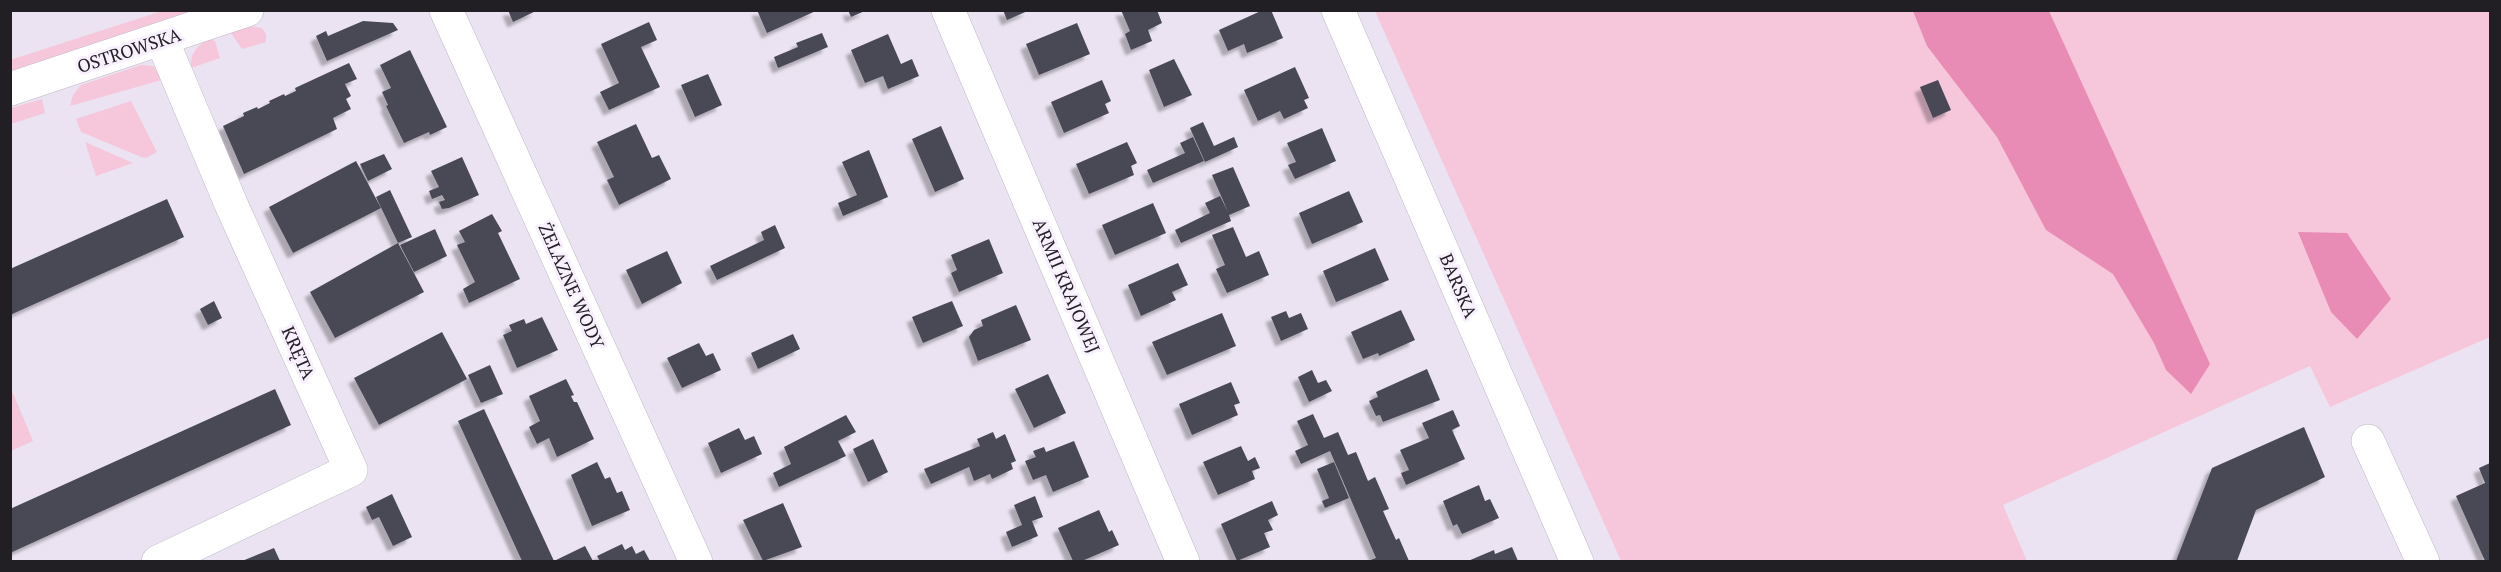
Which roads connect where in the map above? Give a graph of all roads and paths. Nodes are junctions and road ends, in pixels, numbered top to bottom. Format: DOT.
graph roads {
  1 [pos="247,10"];
  2 [pos="447,10"];
  3 [pos="948,10"];
  4 [pos="1338,10"];
  5 [pos="162,40"];
  6 [pos="10,89"];
  7 [pos="2368,441"];
  8 [pos="158,561"];
  9 [pos="696,561"];
  10 [pos="1183,561"];
  11 [pos="1577,561"];
  12 [pos="2423,561"];
  1 -- 5 [label="street, OSTROWSKA"];
  2 -- 9 [label="street, ŻELAZNE WODY"];
  3 -- 10 [label="street, ARMII KRAJOWEJ"];
  4 -- 11 [label="street, BARSKA"];
  5 -- 6 [label="street, OSTROWSKA"];
  5 -- 8 [label="street, KRĘTA"];
  7 -- 12 [label="street"];
}
